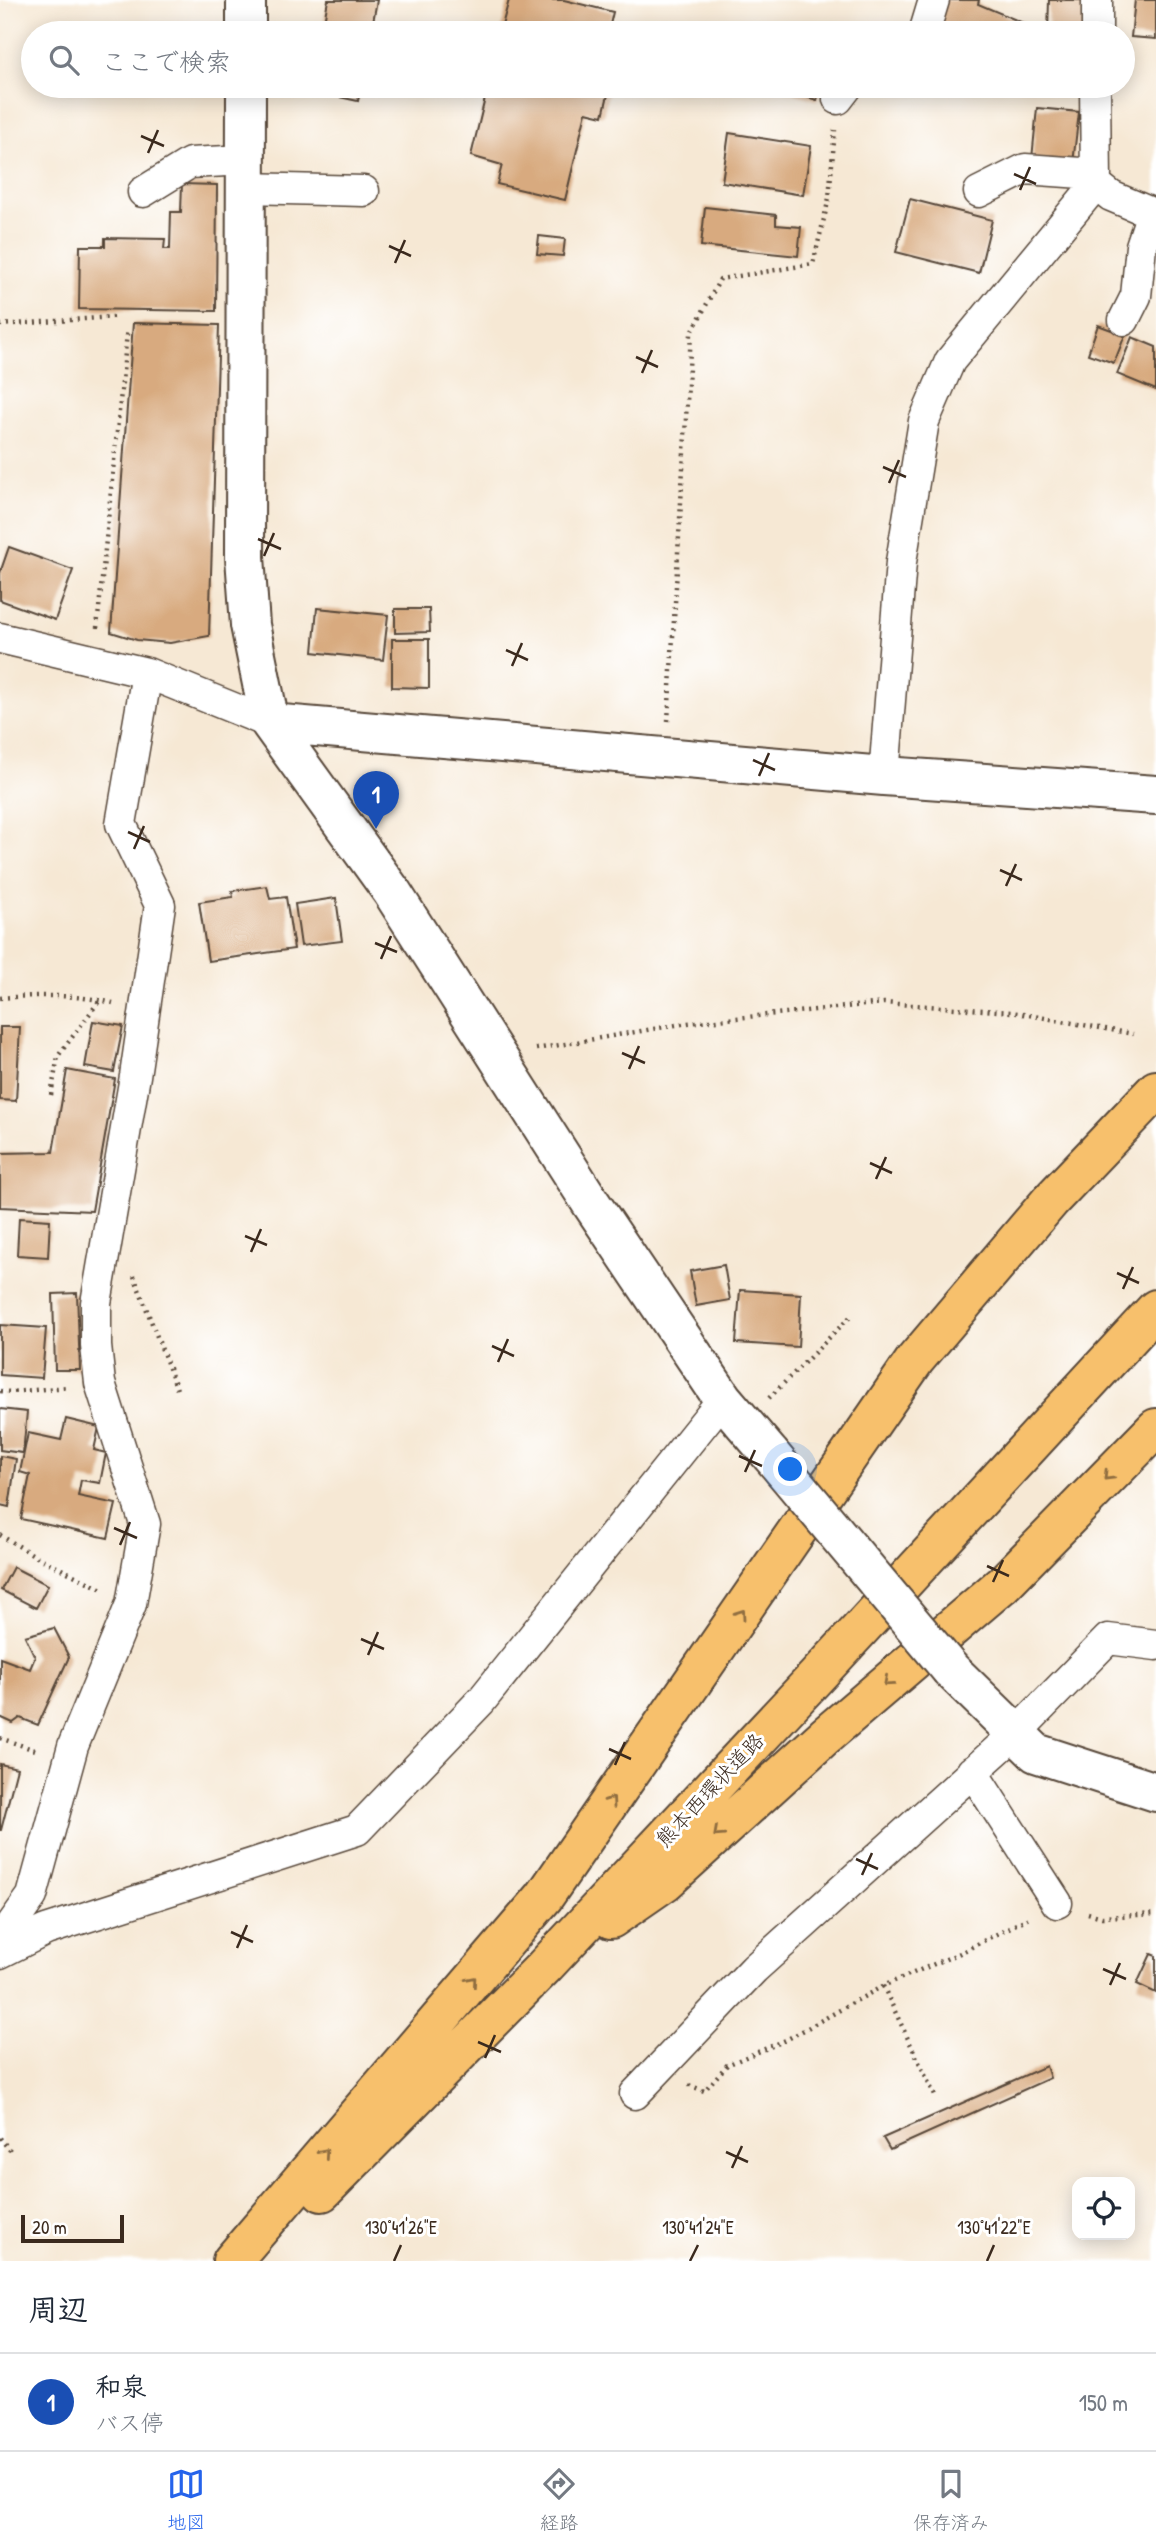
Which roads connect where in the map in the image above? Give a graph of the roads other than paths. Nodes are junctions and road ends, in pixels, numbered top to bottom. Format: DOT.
graph roads {
  1 [pos="246,0"];
  2 [pos="934,0"];
  3 [pos="1097,0"];
  4 [pos="246,21"];
  5 [pos="928,21"];
  6 [pos="1097,21"];
  7 [pos="246,98"];
  8 [pos="1096,98"];
  9 [pos="246,174"];
  10 [pos="1096,179"];
  11 [pos="364,191"];
  12 [pos="143,192"];
  13 [pos="979,192"];
  14 [pos="1154,214"];
  15 [pos="1147,282"];
  16 [pos="1124,320"];
  17 [pos="0,638"];
  18 [pos="147,673"];
  19 [pos="270,723"];
  20 [pos="884,776"];
  21 [pos="1156,795"];
  22 [pos="1156,1090"];
  23 [pos="1156,1309"];
  24 [pos="734,1411"];
  25 [pos="1156,1428"];
  26 [pos="1156,1644"];
  27 [pos="1016,1733"];
  28 [pos="972,1771"];
  29 [pos="1156,1792"];
  30 [pos="1057,1903"];
  31 [pos="0,1941"];
  32 [pos="0,1954"];
  33 [pos="544,1967"];
  34 [pos="635,2094"];
  35 [pos="232,2261"];
  36 [pos="254,2261"];
  1 -- 4 [label="street"];
  2 -- 5 [label="street"];
  3 -- 6 [label="street"];
  7 -- 9 [label="street"];
  8 -- 10 [label="street"];
  9 -- 11 [label="street"];
  9 -- 12 [label="street"];
  9 -- 19 [label="street"];
  10 -- 13 [label="street"];
  10 -- 14 [label="street"];
  10 -- 20 [label="street"];
  14 -- 15 [label="street"];
  15 -- 16 [label="street"];
  17 -- 18 [label="street"];
  18 -- 19 [label="street"];
  18 -- 31 [label="street"];
  19 -- 20 [label="street"];
  19 -- 24 [label="street"];
  20 -- 21 [label="street"];
  35 -- 22 [label="highway, one-way"];
  23 -- 33 [label="highway, 熊本西環状道路"];
  24 -- 27 [label="street, bridge"];
  24 -- 32 [label="street"];
  25 -- 33 [label="highway, one-way"];
  26 -- 27 [label="street"];
  27 -- 28 [label="street"];
  27 -- 29 [label="street"];
  28 -- 30 [label="street"];
  28 -- 34 [label="street"];
  33 -- 36 [label="highway, 熊本西環状道路"];
}
